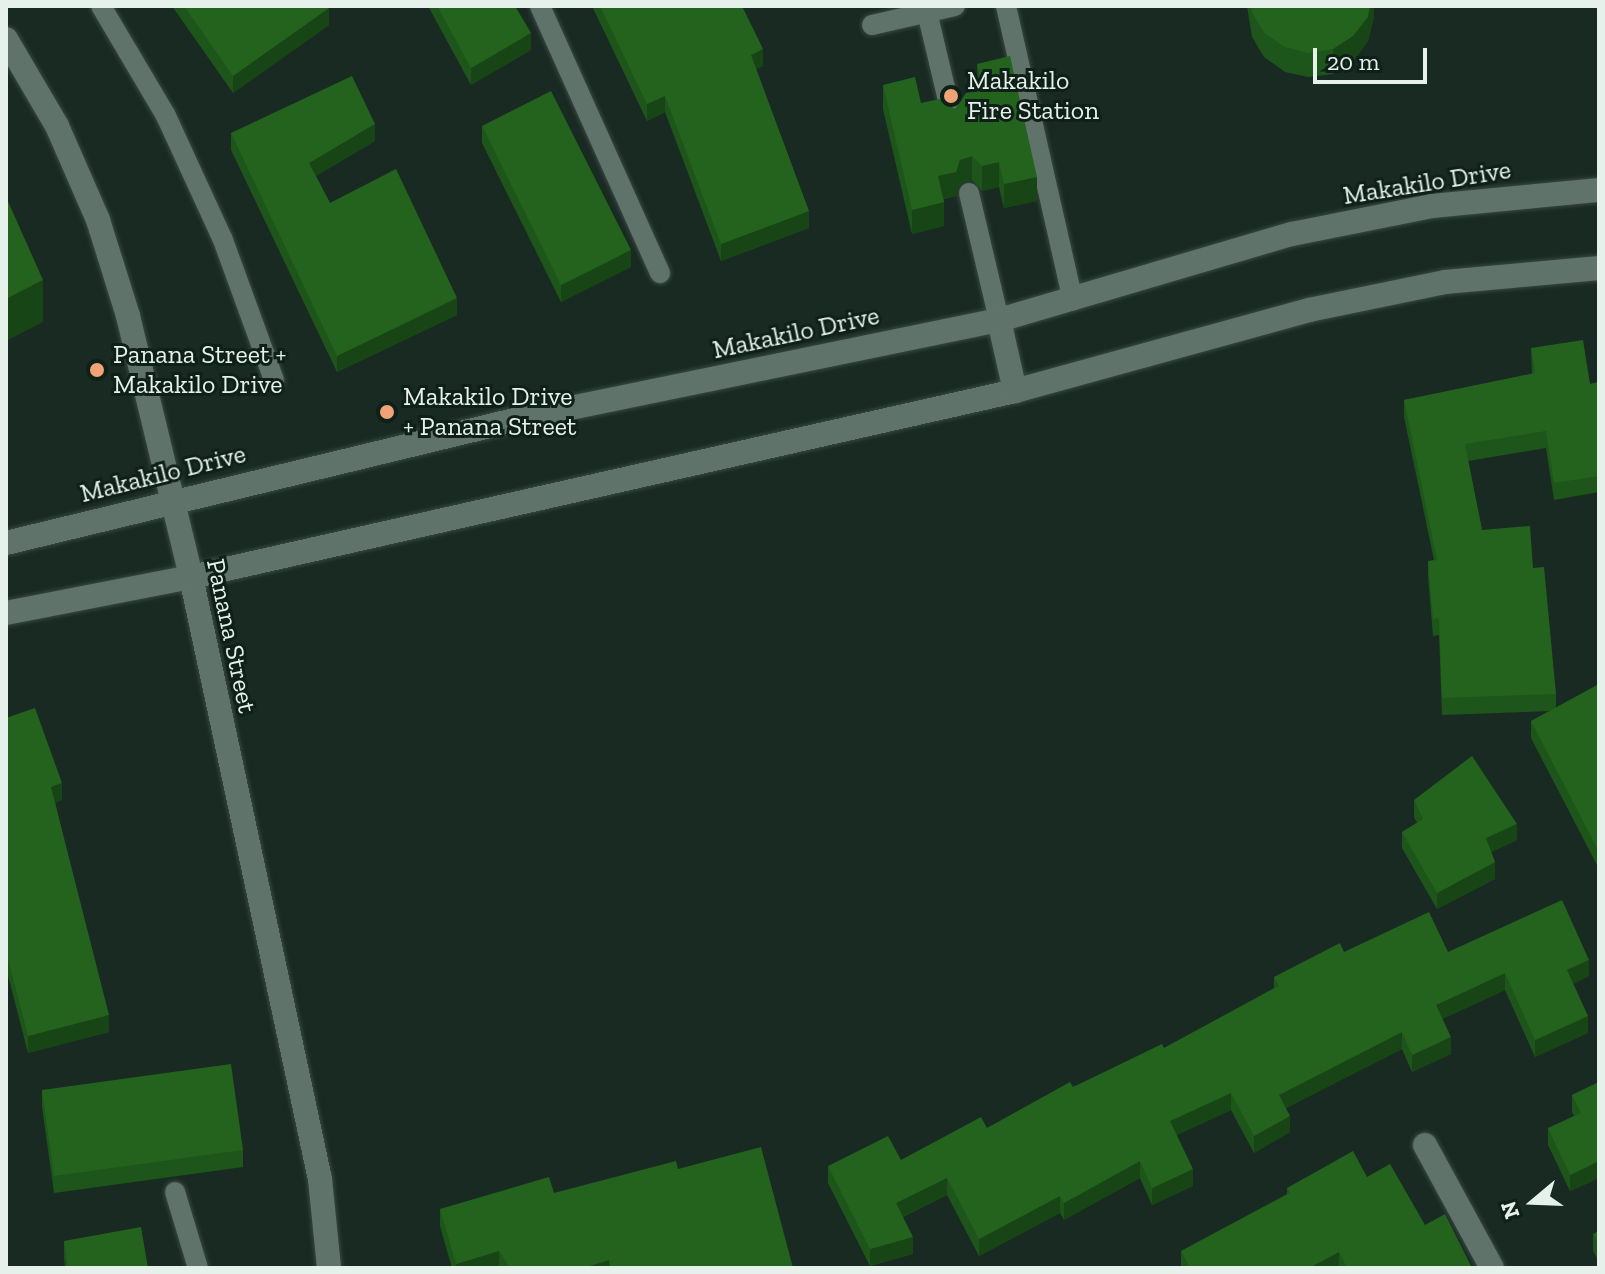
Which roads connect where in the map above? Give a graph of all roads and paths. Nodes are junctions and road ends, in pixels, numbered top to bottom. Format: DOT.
graph roads {
  1 [pos="101,6"];
  2 [pos="540,6"];
  3 [pos="955,6"];
  4 [pos="1006,6"];
  5 [pos="927,12"];
  6 [pos="872,25"];
  7 [pos="6,39"];
  8 [pos="953,121"];
  9 [pos="1599,190"];
  10 [pos="969,193"];
  11 [pos="1599,268"];
  12 [pos="660,273"];
  13 [pos="1073,300"];
  14 [pos="999,320"];
  15 [pos="274,380"];
  16 [pos="1015,391"];
  17 [pos="172,499"];
  18 [pos="6,543"];
  19 [pos="191,577"];
  20 [pos="6,613"];
  21 [pos="1425,1145"];
  22 [pos="175,1192"];
  23 [pos="198,1268"];
  24 [pos="329,1268"];
  25 [pos="1492,1268"];
  1 -- 15 [label="lane"];
  2 -- 12 [label="lane"];
  3 -- 5 [label="lane"];
  4 -- 13 [label="lane"];
  5 -- 6 [label="lane"];
  5 -- 8 [label="lane"];
  7 -- 17 [label="main road, Panana Street"];
  9 -- 13 [label="main road, Makakilo Drive"];
  10 -- 14 [label="lane"];
  11 -- 16 [label="main road"];
  13 -- 14 [label="main road, Makakilo Drive"];
  14 -- 16 [label="main road"];
  14 -- 17 [label="main road, Makakilo Drive"];
  16 -- 19 [label="main road"];
  17 -- 18 [label="main road, Makakilo Drive"];
  17 -- 19 [label="main road, Panana Street"];
  19 -- 20 [label="main road"];
  19 -- 24 [label="main road, Panana Street"];
  21 -- 25 [label="main road"];
  22 -- 23 [label="lane"];
}
